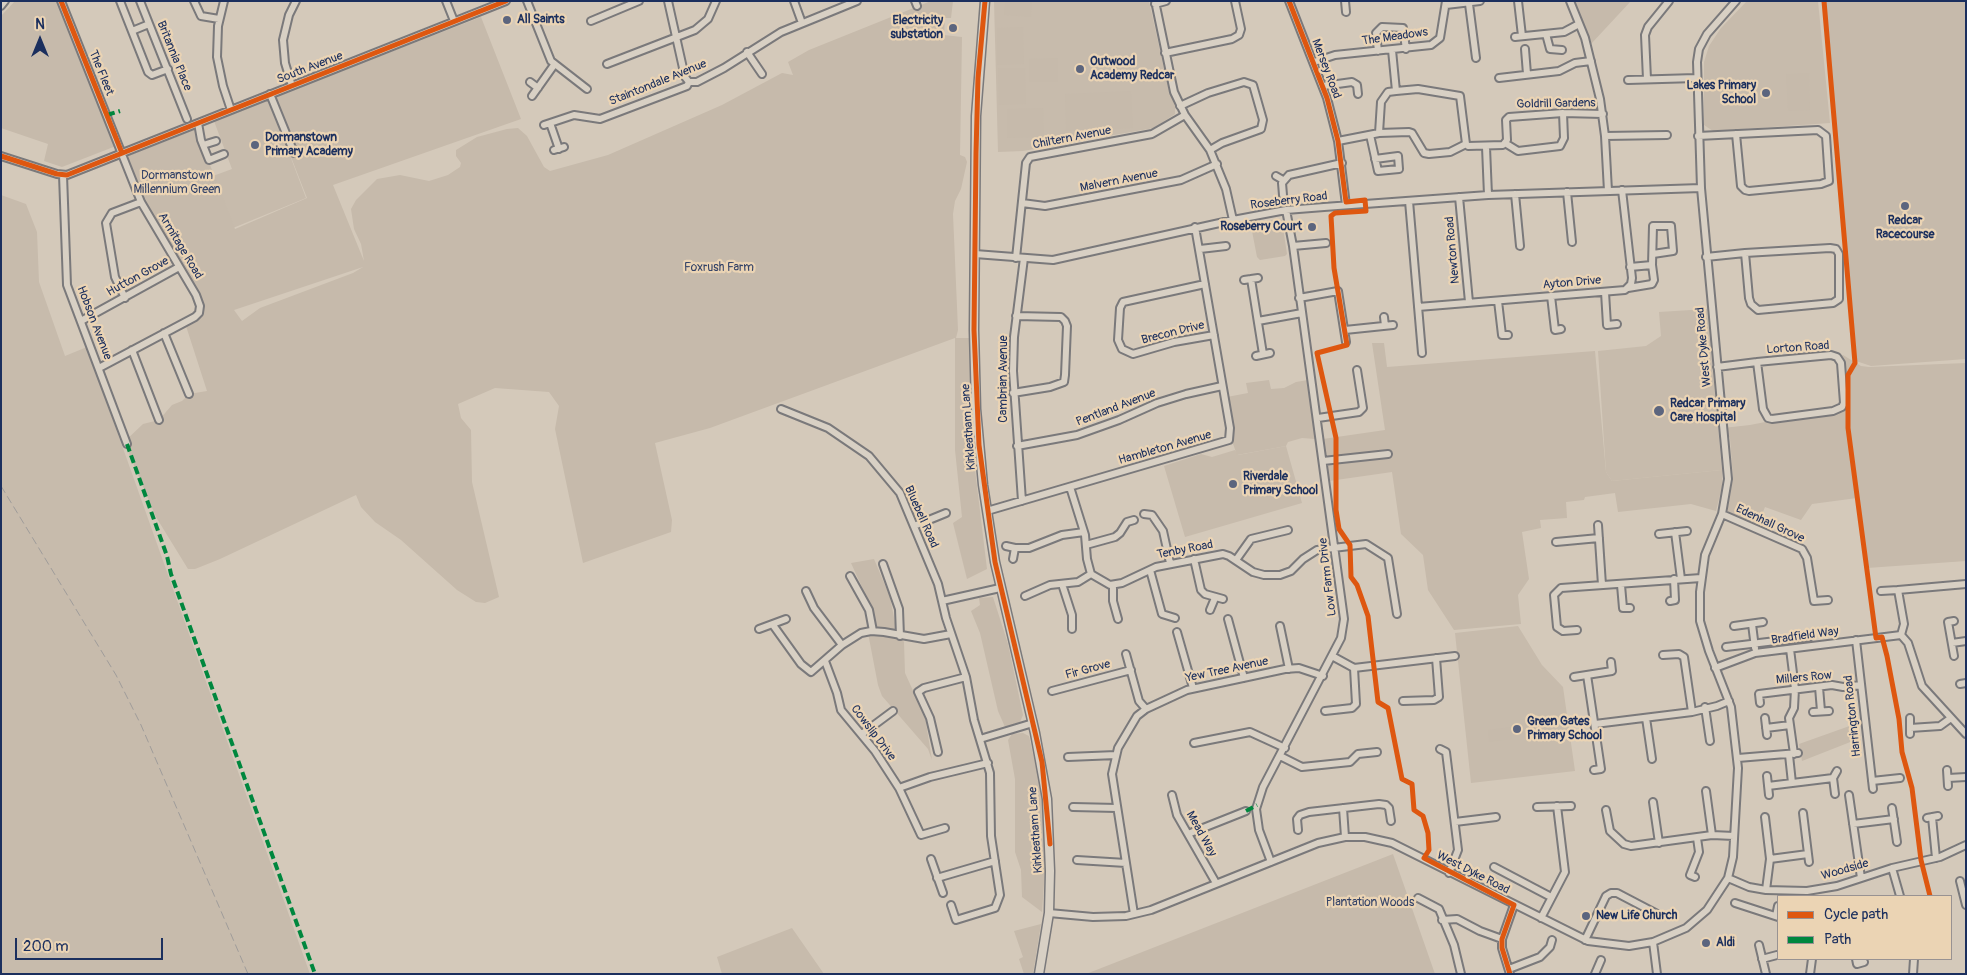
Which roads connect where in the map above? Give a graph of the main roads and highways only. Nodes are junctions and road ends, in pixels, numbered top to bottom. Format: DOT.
graph roads {
  1 [pos="984,1"];
  2 [pos="1039,974"];
  1 -- 2 [label="main road, Kirkleatham Lane"];
}
